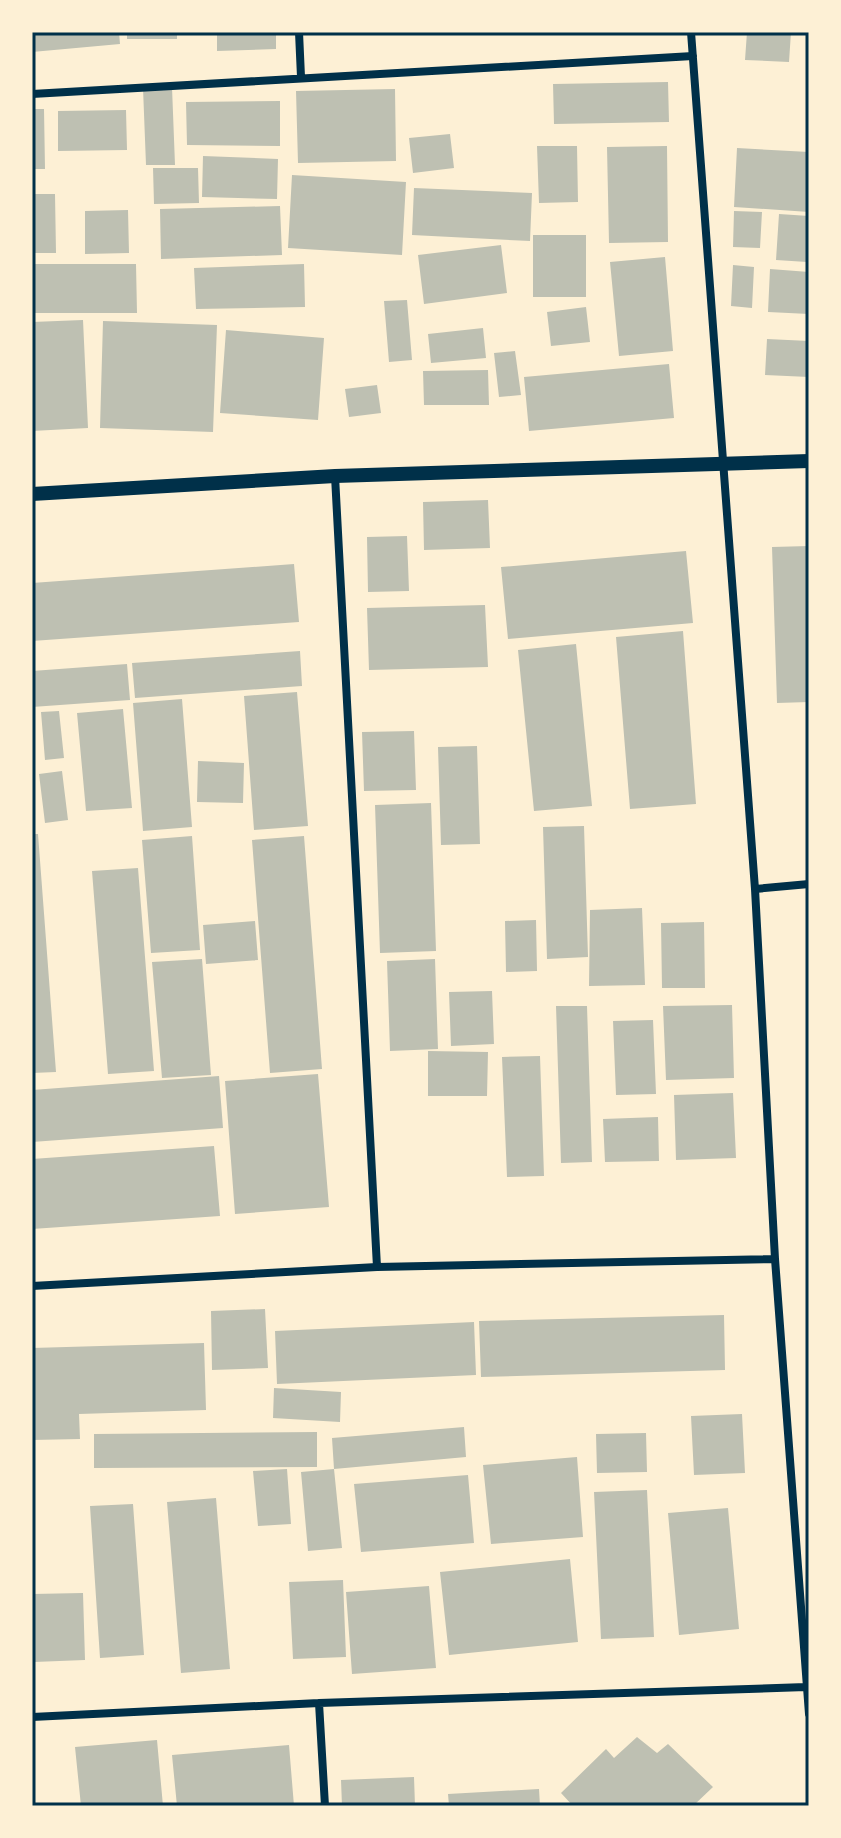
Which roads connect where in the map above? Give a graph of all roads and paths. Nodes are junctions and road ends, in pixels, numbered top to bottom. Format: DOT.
graph roads {
  1 [pos="299,32"];
  2 [pos="691,32"];
  3 [pos="693,56"];
  4 [pos="301,77"];
  5 [pos="32,94"];
  6 [pos="809,461"];
  7 [pos="722,465"];
  8 [pos="335,476"];
  9 [pos="32,494"];
  10 [pos="809,884"];
  11 [pos="755,889"];
  12 [pos="775,1259"];
  13 [pos="377,1267"];
  14 [pos="32,1286"];
  15 [pos="806,1687"];
  16 [pos="319,1703"];
  17 [pos="809,1714"];
  18 [pos="32,1717"];
  19 [pos="325,1806"];
  1 -- 4 [label="street"];
  2 -- 3 [label="street"];
  3 -- 4 [label="street"];
  3 -- 7 [label="street"];
  4 -- 5 [label="street"];
  6 -- 7 [label="street"];
  7 -- 8 [label="street"];
  7 -- 11 [label="street"];
  8 -- 9 [label="street"];
  8 -- 13 [label="street"];
  10 -- 11 [label="street"];
  11 -- 12 [label="street"];
  12 -- 13 [label="street"];
  12 -- 15 [label="street"];
  13 -- 14 [label="street"];
  15 -- 16 [label="street"];
  15 -- 17 [label="street"];
  16 -- 18 [label="street"];
  16 -- 19 [label="street"];
}
